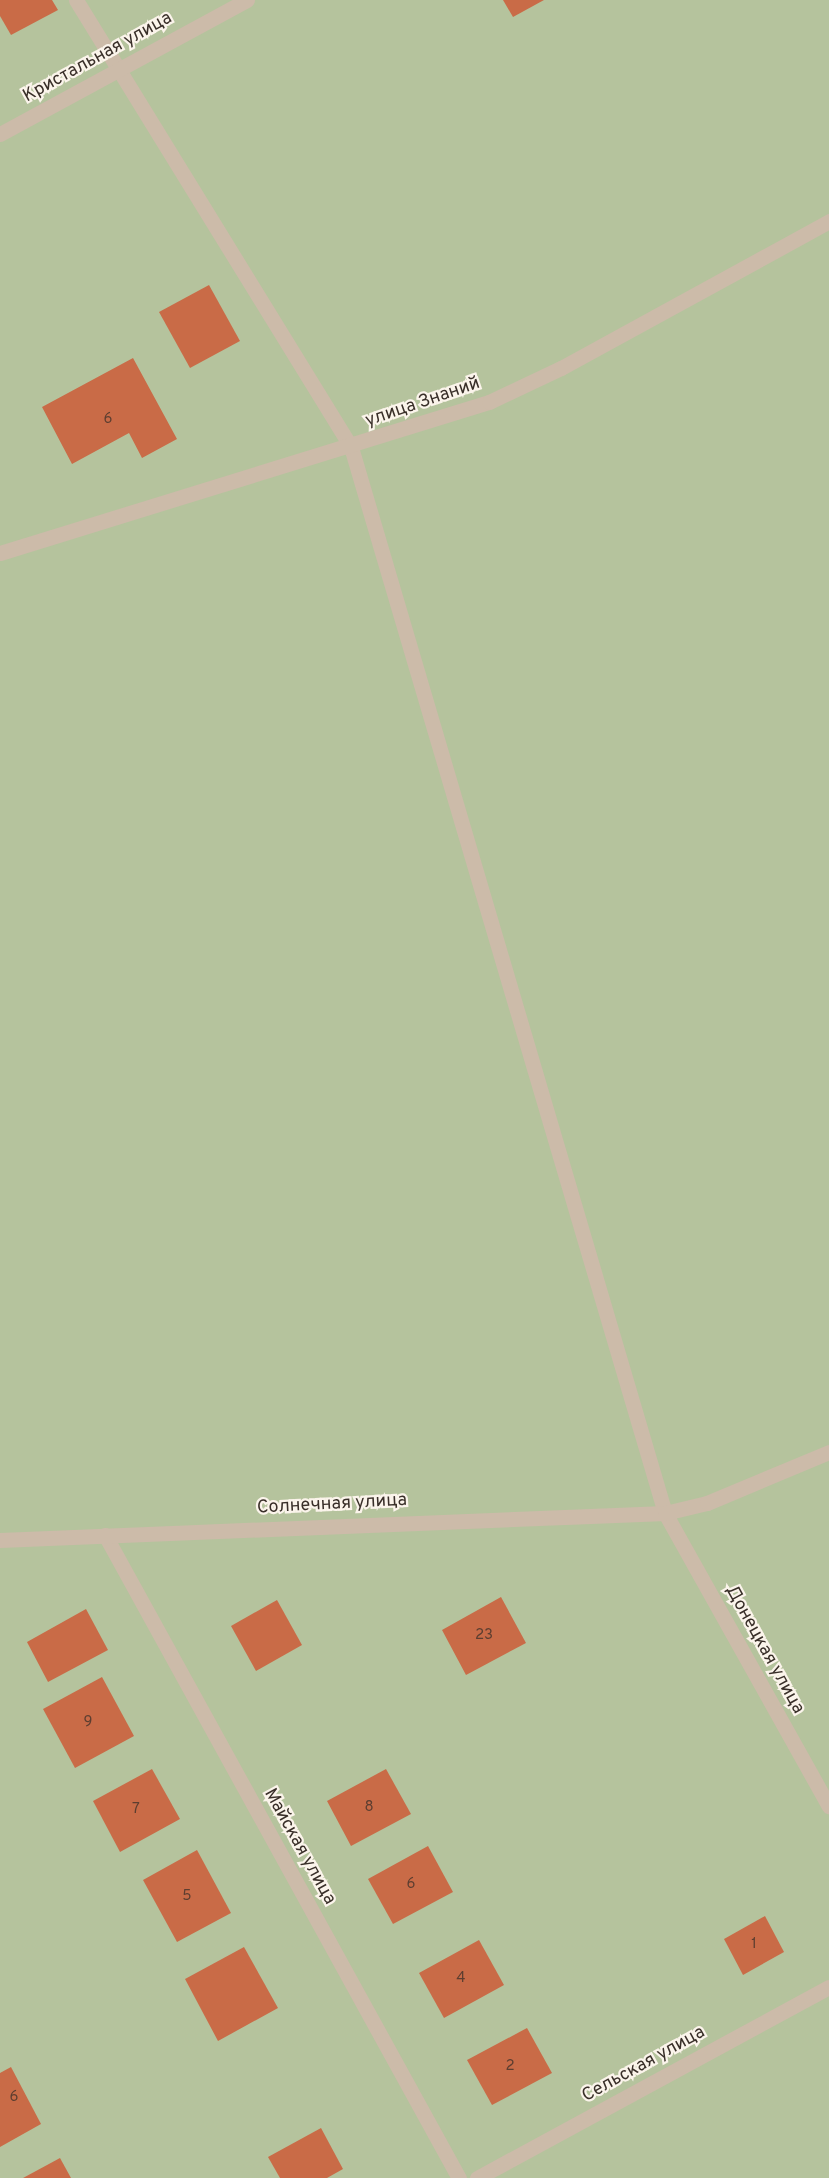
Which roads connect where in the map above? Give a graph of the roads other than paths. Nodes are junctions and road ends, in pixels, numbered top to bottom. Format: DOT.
graph roads {
  1 [pos="76,0"];
  2 [pos="247,0"];
  3 [pos="119,69"];
  4 [pos="0,134"];
  5 [pos="829,221"];
  6 [pos="351,447"];
  7 [pos="0,553"];
  8 [pos="829,1452"];
  9 [pos="665,1513"];
  10 [pos="105,1535"];
  11 [pos="0,1540"];
  12 [pos="829,1806"];
  13 [pos="829,1987"];
  14 [pos="459,2178"];
  15 [pos="477,2178"];
  1 -- 3 [label="street, Донецкая улица"];
  2 -- 3 [label="street, Кристальная улица"];
  3 -- 4 [label="street, Кристальная улица"];
  3 -- 6 [label="street, Донецкая улица"];
  5 -- 6 [label="street, улица Знаний"];
  6 -- 7 [label="street, улица Знаний"];
  6 -- 9 [label="street, Донецкая улица"];
  8 -- 9 [label="street, Солнечная улица"];
  9 -- 10 [label="street, Солнечная улица"];
  9 -- 12 [label="street, Донецкая улица"];
  10 -- 11 [label="street, Солнечная улица"];
  10 -- 14 [label="street, Майская улица"];
  13 -- 15 [label="street, Сельская улица"];
}
